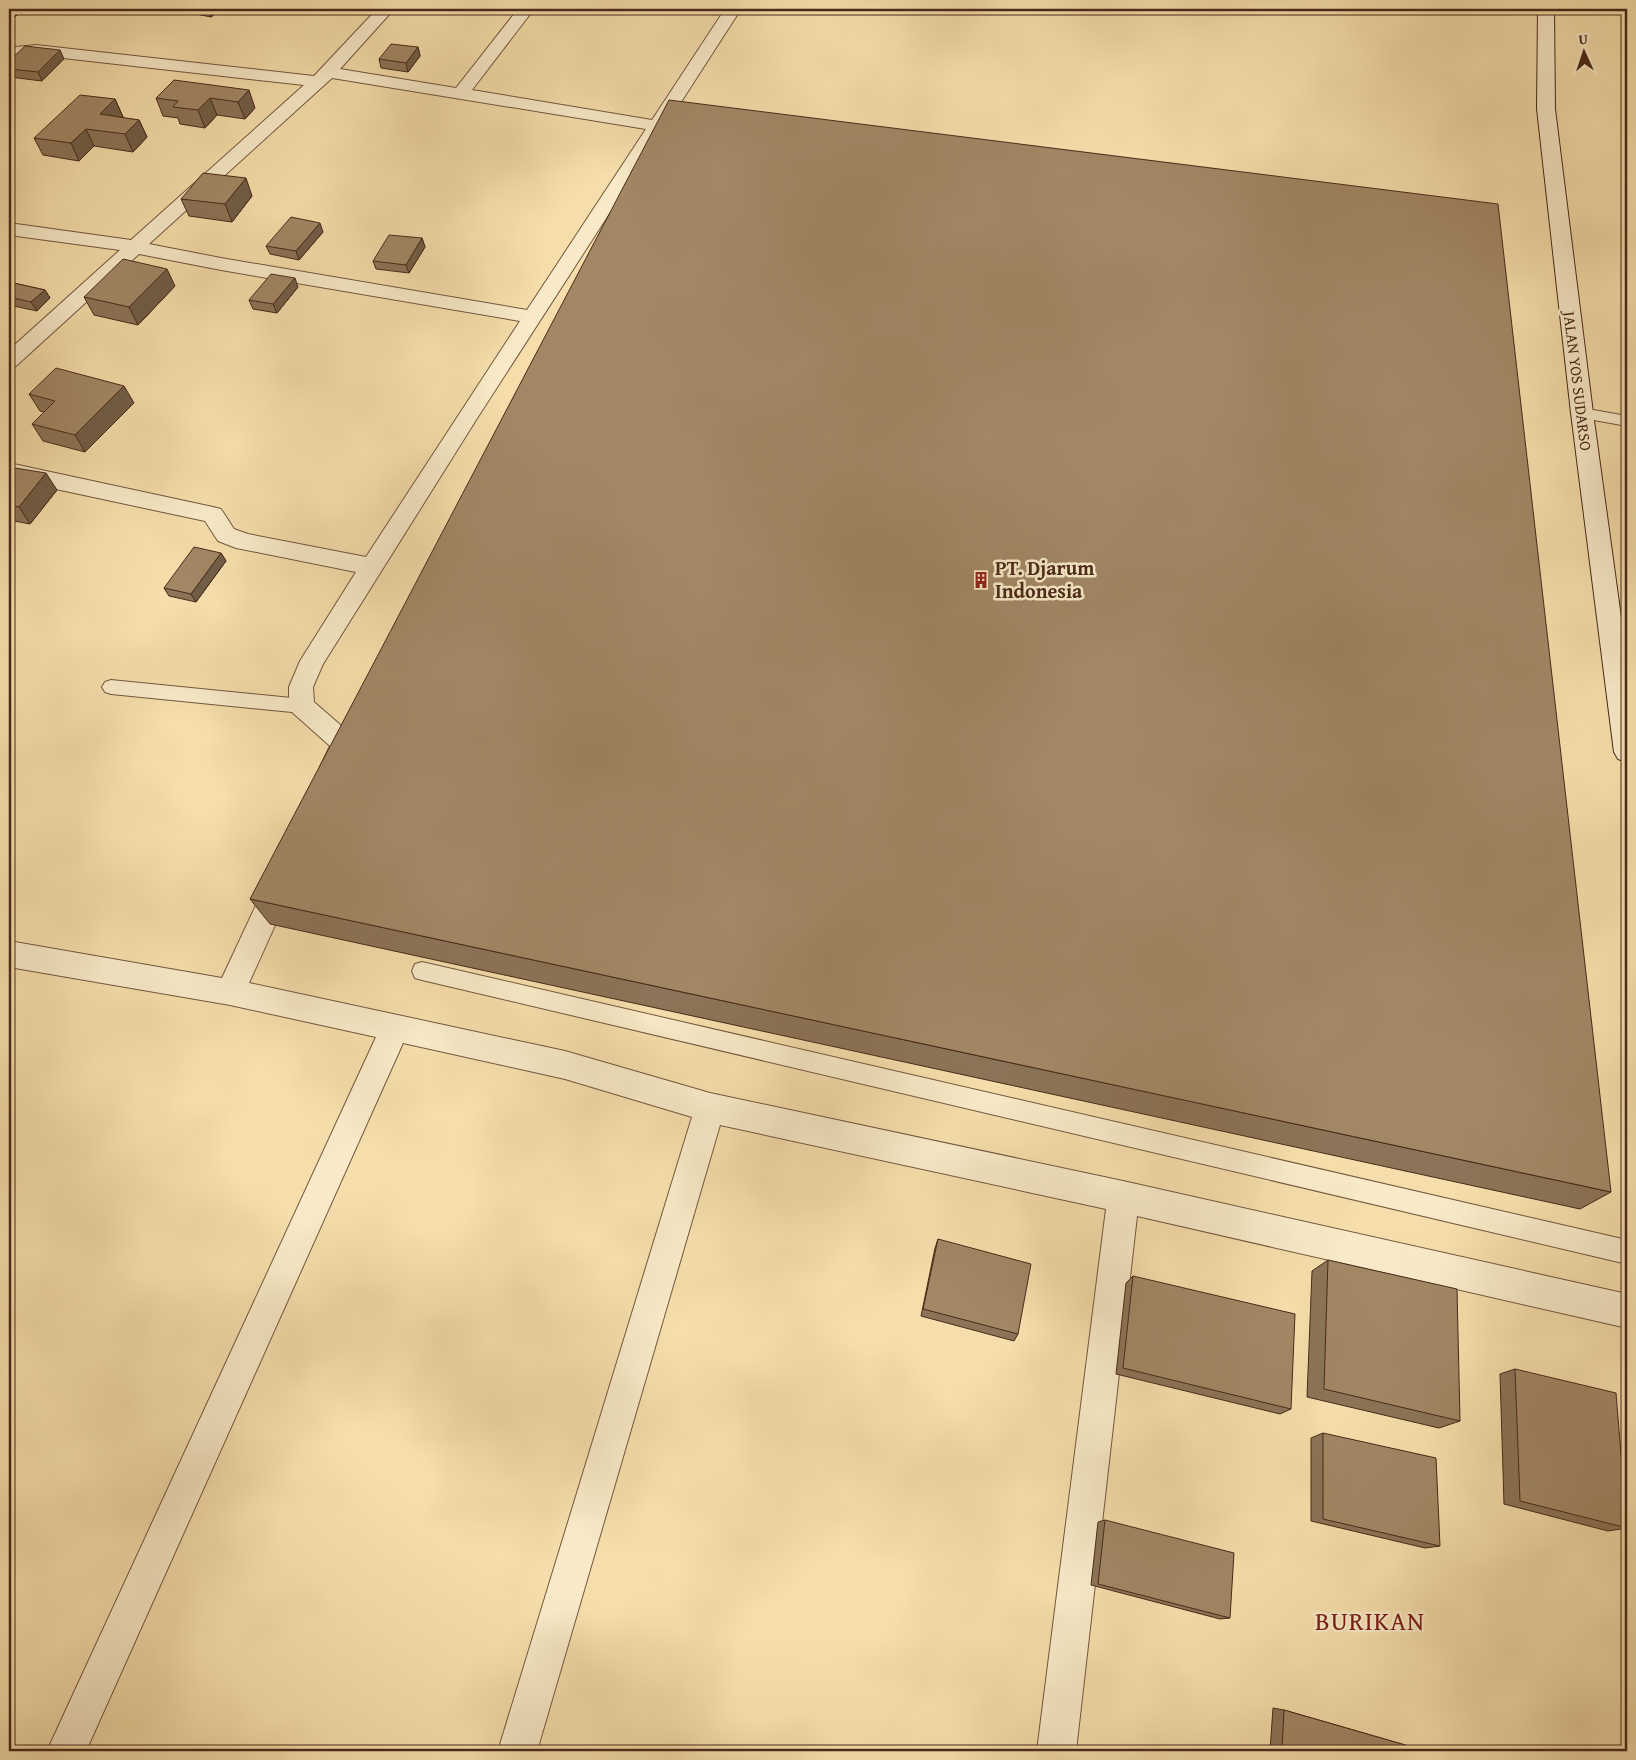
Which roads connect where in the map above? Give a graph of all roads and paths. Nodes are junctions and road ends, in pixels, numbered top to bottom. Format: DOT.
graph roads {
  1 [pos="386,9"];
  2 [pos="526,9"];
  3 [pos="733,9"];
  4 [pos="1546,9"];
  5 [pos="9,60"];
  6 [pos="323,76"];
  7 [pos="460,94"];
  8 [pos="658,126"];
  9 [pos="9,229"];
  10 [pos="134,246"];
  11 [pos="531,318"];
  12 [pos="9,361"];
  13 [pos="1582,413"];
  14 [pos="1627,421"];
  15 [pos="9,472"];
  16 [pos="371,566"];
  17 [pos="111,687"];
  18 [pos="302,706"];
  19 [pos="1627,752"];
  20 [pos="324,788"];
  21 [pos="287,868"];
  22 [pos="9,954"];
  23 [pos="422,971"];
  24 [pos="230,992"];
  25 [pos="395,1028"];
  26 [pos="710,1108"];
  27 [pos="1123,1197"];
  28 [pos="1627,1252"];
  29 [pos="1627,1311"];
  30 [pos="66,1751"];
  31 [pos="517,1751"];
  32 [pos="1056,1751"];
  1 -- 6 [label="street"];
  2 -- 7 [label="street"];
  3 -- 8 [label="street"];
  4 -- 13 [label="street, JALAN YOS SUDARSO"];
  5 -- 6 [label="street"];
  6 -- 7 [label="street"];
  6 -- 10 [label="street"];
  7 -- 8 [label="street"];
  8 -- 11 [label="street"];
  9 -- 10 [label="street"];
  10 -- 11 [label="street"];
  10 -- 12 [label="street"];
  11 -- 16 [label="street"];
  13 -- 14 [label="lane"];
  13 -- 19 [label="street, JALAN YOS SUDARSO"];
  15 -- 16 [label="street"];
  16 -- 18 [label="street"];
  17 -- 18 [label="lane"];
  18 -- 20 [label="street"];
  21 -- 24 [label="street"];
  22 -- 24 [label="street"];
  23 -- 28 [label="lane"];
  24 -- 25 [label="street"];
  25 -- 26 [label="street"];
  25 -- 30 [label="street"];
  26 -- 27 [label="street"];
  26 -- 31 [label="street"];
  27 -- 29 [label="street"];
  27 -- 32 [label="street"];
}
